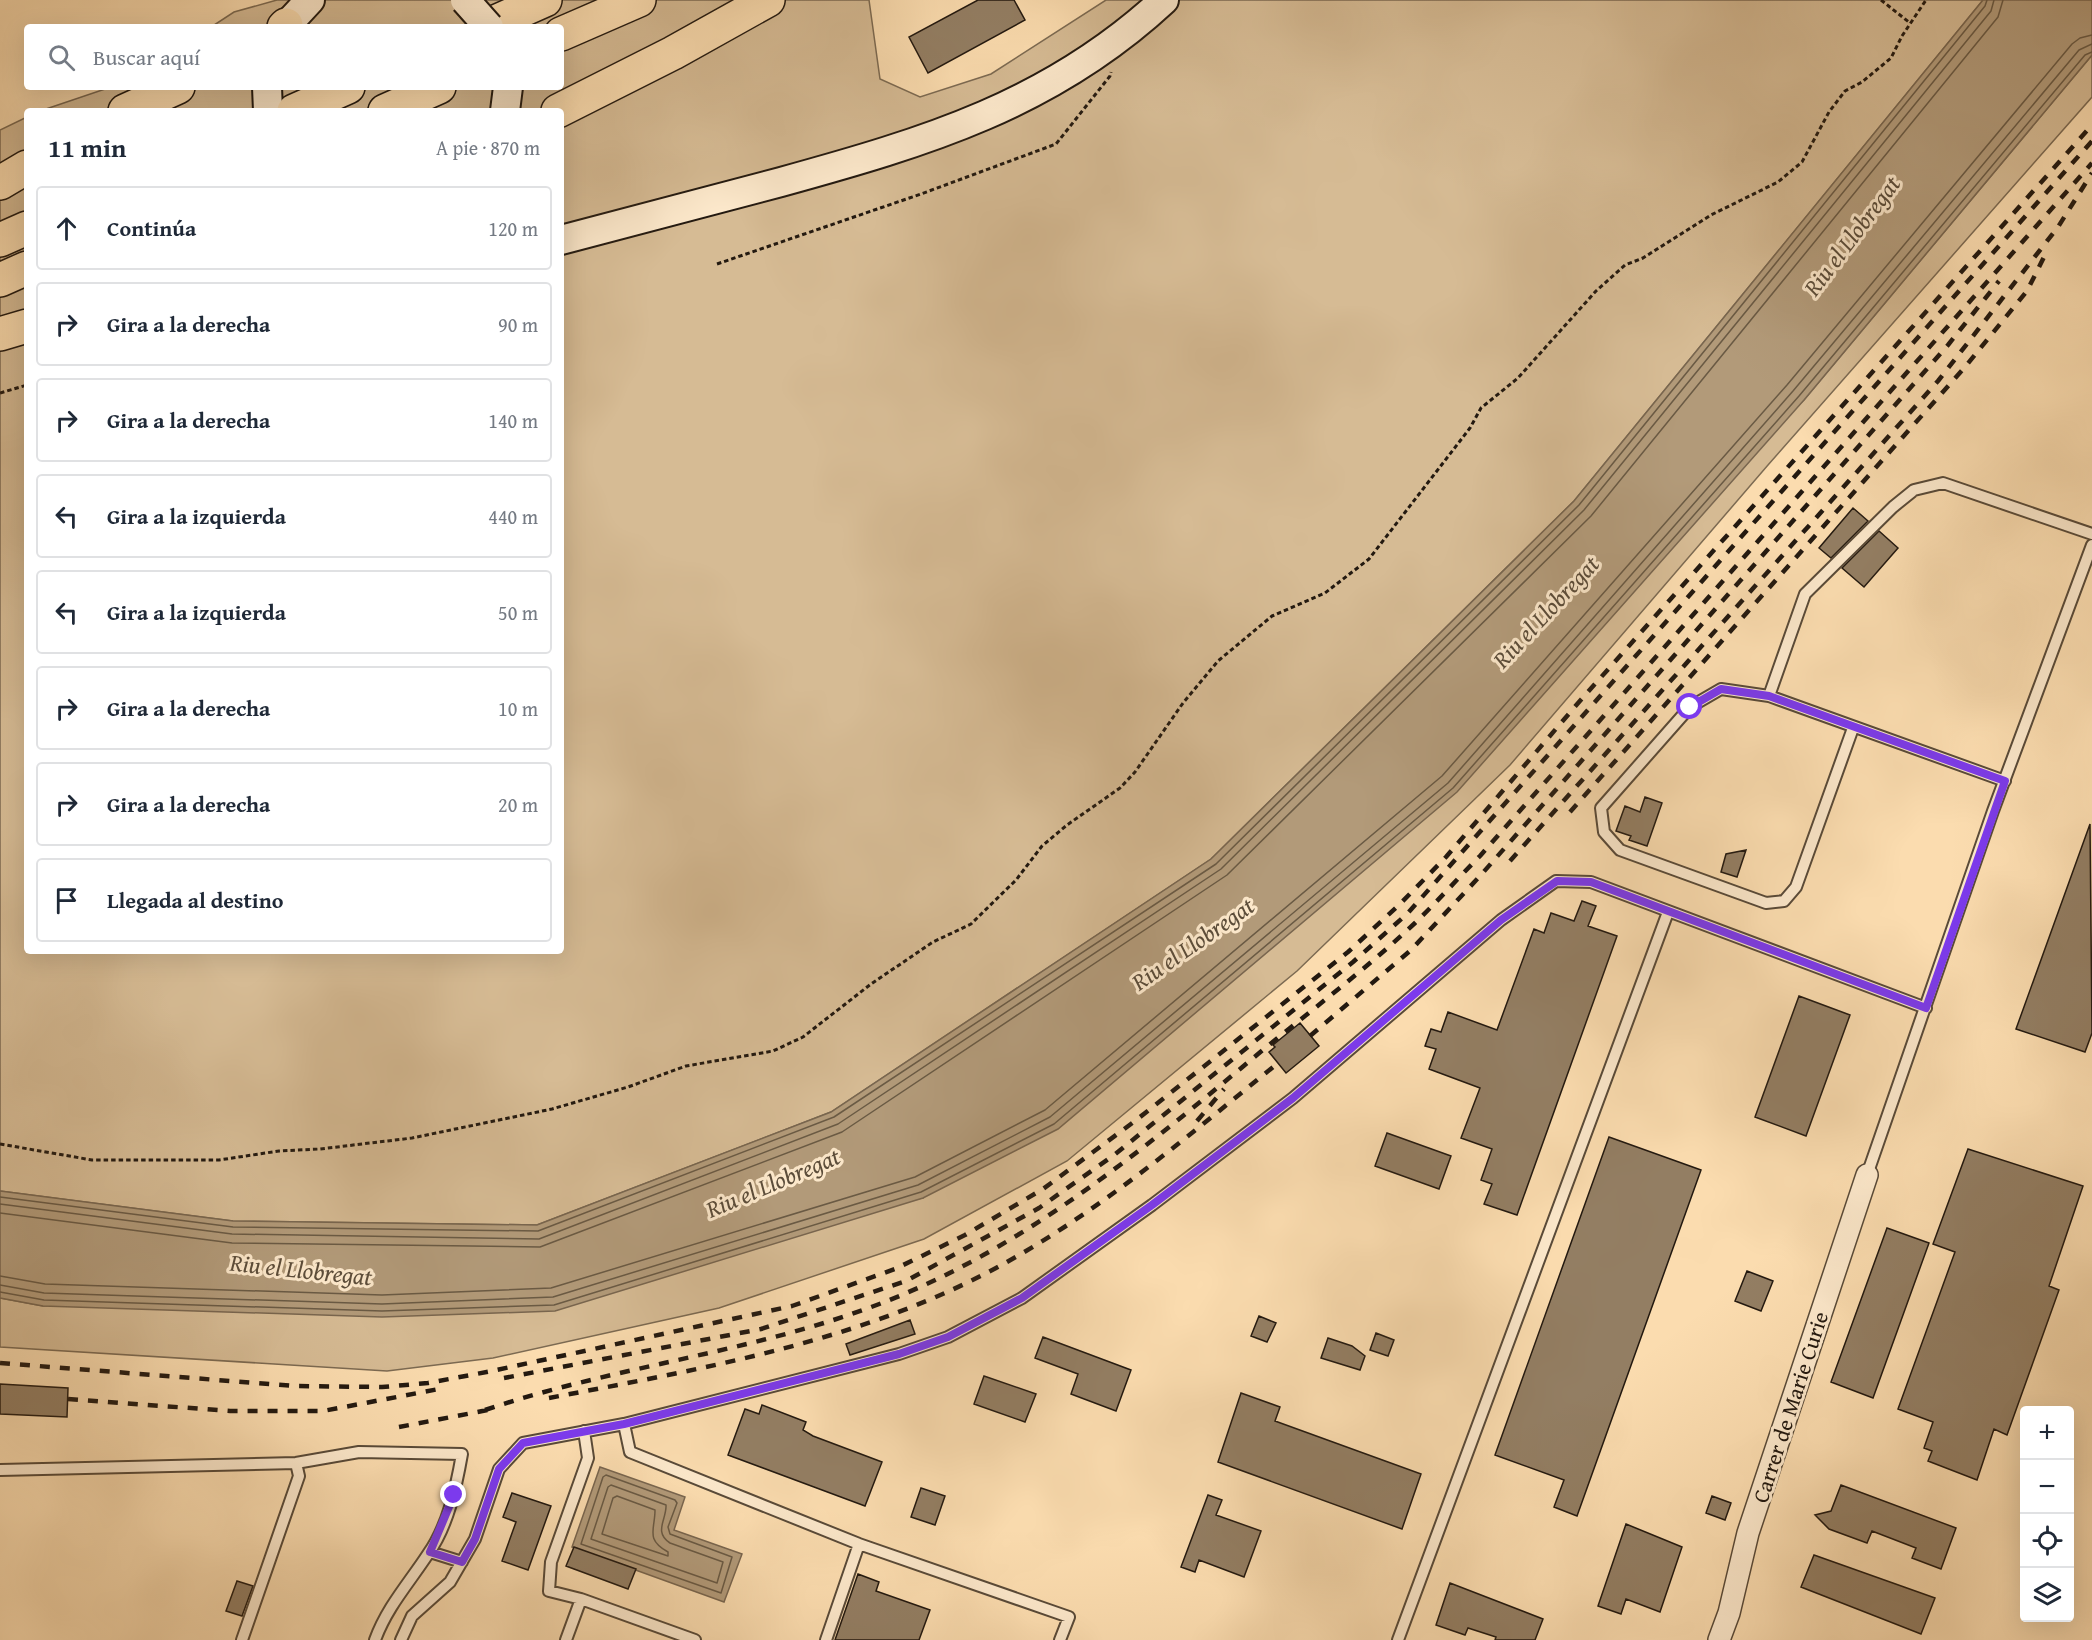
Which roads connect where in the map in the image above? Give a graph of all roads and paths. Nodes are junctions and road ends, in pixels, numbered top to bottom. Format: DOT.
graph roads {
  1 [pos="310,0"];
  2 [pos="465,0"];
  3 [pos="545,0"];
  4 [pos="639,0"];
  5 [pos="768,0"];
  6 [pos="1164,0"];
  7 [pos="1881,0"];
  8 [pos="1926,0"];
  9 [pos="1910,23"];
  10 [pos="287,24"];
  11 [pos="484,24"];
  12 [pos="493,24"];
  13 [pos="564,33"];
  14 [pos="1111,43"];
  15 [pos="171,90"];
  16 [pos="267,90"];
  17 [pos="341,90"];
  18 [pos="433,90"];
  19 [pos="132,108"];
  20 [pos="268,108"];
  21 [pos="301,108"];
  22 [pos="392,108"];
  23 [pos="564,108"];
  24 [pos="24,169"];
  25 [pos="0,183"];
  26 [pos="24,229"];
  27 [pos="564,239"];
  28 [pos="0,240"];
  29 [pos="717,264"];
  30 [pos="24,269"];
  31 [pos="0,280"];
  32 [pos="24,327"];
  33 [pos="0,334"];
  34 [pos="24,386"];
  35 [pos="0,393"];
  36 [pos="2092,534"];
  37 [pos="2092,545"];
  38 [pos="1769,696"];
  39 [pos="1853,728"];
  40 [pos="2005,781"];
  41 [pos="1668,912"];
  42 [pos="1926,1008"];
  43 [pos="0,1144"];
  44 [pos="1867,1175"];
  45 [pos="624,1424"];
  46 [pos="584,1431"];
  47 [pos="296,1463"];
  48 [pos="0,1470"];
  49 [pos="860,1544"];
  50 [pos="430,1552"];
  51 [pos="462,1562"];
  52 [pos="581,1599"];
  53 [pos="242,1640"];
  54 [pos="375,1640"];
  55 [pos="401,1640"];
  56 [pos="566,1640"];
  57 [pos="695,1640"];
  58 [pos="826,1640"];
  59 [pos="1060,1640"];
  60 [pos="1398,1640"];
  61 [pos="1719,1640"];
  1 -- 10 [label="main road"];
  2 -- 11 [label="main road, bridge"];
  3 -- 12 [label="highway"];
  4 -- 13 [label="highway"];
  5 -- 23 [label="highway"];
  6 -- 14 [label="main road"];
  7 -- 9 [label="path"];
  8 -- 9 [label="path"];
  9 -- 43 [label="path"];
  14 -- 27 [label="main road"];
  14 -- 29 [label="path"];
  15 -- 19 [label="highway"];
  16 -- 20 [label="main road"];
  17 -- 21 [label="highway"];
  18 -- 22 [label="highway"];
  24 -- 25 [label="highway"];
  26 -- 28 [label="highway"];
  30 -- 31 [label="highway"];
  32 -- 33 [label="highway"];
  34 -- 35 [label="path"];
  36 -- 38 [label="lane"];
  37 -- 40 [label="lane"];
  38 -- 39 [label="lane"];
  38 -- 39 [label="lane"];
  39 -- 40 [label="lane"];
  40 -- 42 [label="lane"];
  41 -- 42 [label="lane"];
  41 -- 45 [label="lane"];
  41 -- 60 [label="lane"];
  42 -- 44 [label="lane"];
  44 -- 61 [label="street, Carrer de Marie Curie"];
  45 -- 46 [label="lane"];
  45 -- 49 [label="lane"];
  46 -- 51 [label="lane"];
  46 -- 52 [label="lane"];
  47 -- 48 [label="lane"];
  47 -- 50 [label="lane"];
  47 -- 53 [label="lane"];
  49 -- 58 [label="lane"];
  49 -- 59 [label="lane"];
  50 -- 51 [label="lane"];
  50 -- 54 [label="lane"];
  51 -- 55 [label="lane"];
  52 -- 56 [label="lane"];
  52 -- 57 [label="lane"];
}
